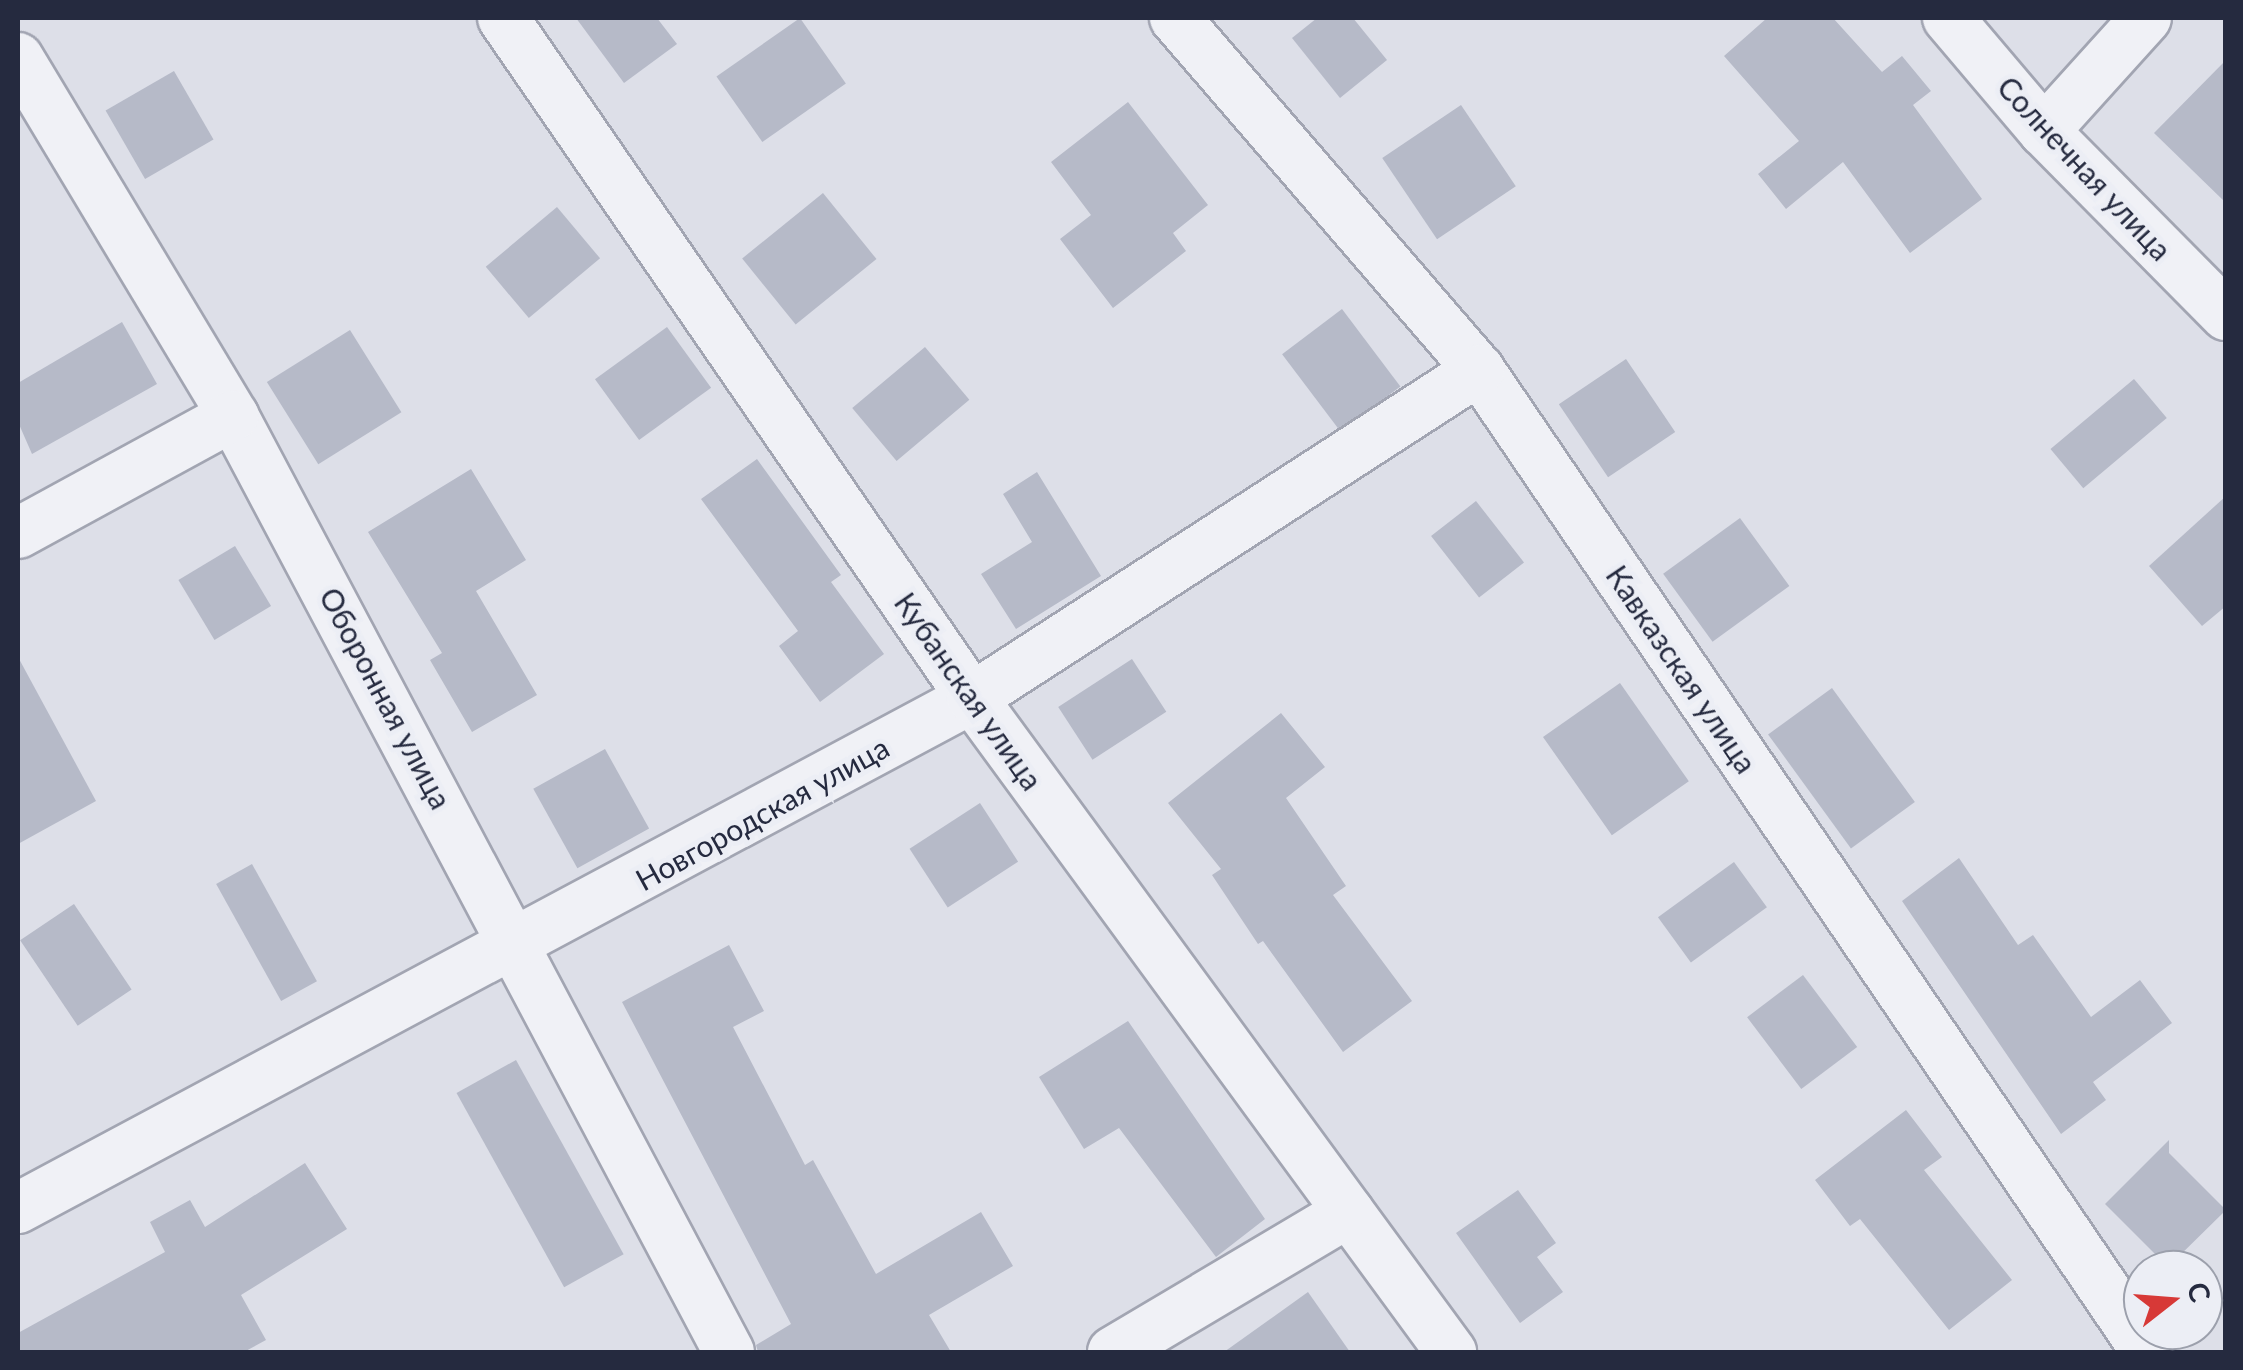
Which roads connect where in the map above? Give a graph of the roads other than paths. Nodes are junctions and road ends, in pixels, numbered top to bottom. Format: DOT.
graph roads {
  1 [pos="503,18"];
  2 [pos="1175,18"];
  3 [pos="1948,18"];
  4 [pos="2146,18"];
  5 [pos="18,58"];
  6 [pos="2044,131"];
  7 [pos="2226,315"];
  8 [pos="1478,370"];
  9 [pos="233,416"];
  10 [pos="18,533"];
  11 [pos="972,698"];
  12 [pos="520,946"];
  13 [pos="18,1208"];
  14 [pos="1349,1212"];
  15 [pos="729,1352"];
  16 [pos="1113,1352"];
  17 [pos="1451,1352"];
  18 [pos="2147,1352"];
  1 -- 11 [label="street, Кубанская улица"];
  2 -- 8 [label="street, Кавказская улица"];
  3 -- 6 [label="street, Солнечная улица"];
  4 -- 6 [label="street"];
  5 -- 9 [label="street, Оборонная улица"];
  6 -- 7 [label="street, Солнечная улица"];
  8 -- 11 [label="street, Новгородская улица"];
  8 -- 18 [label="street, Кавказская улица"];
  9 -- 10 [label="street"];
  9 -- 12 [label="street, Оборонная улица"];
  11 -- 12 [label="street, Новгородская улица"];
  11 -- 14 [label="street, Кубанская улица"];
  12 -- 13 [label="street, Новгородская улица"];
  12 -- 15 [label="street, Оборонная улица"];
  14 -- 16 [label="street"];
  14 -- 17 [label="street, Кубанская улица"];
}
